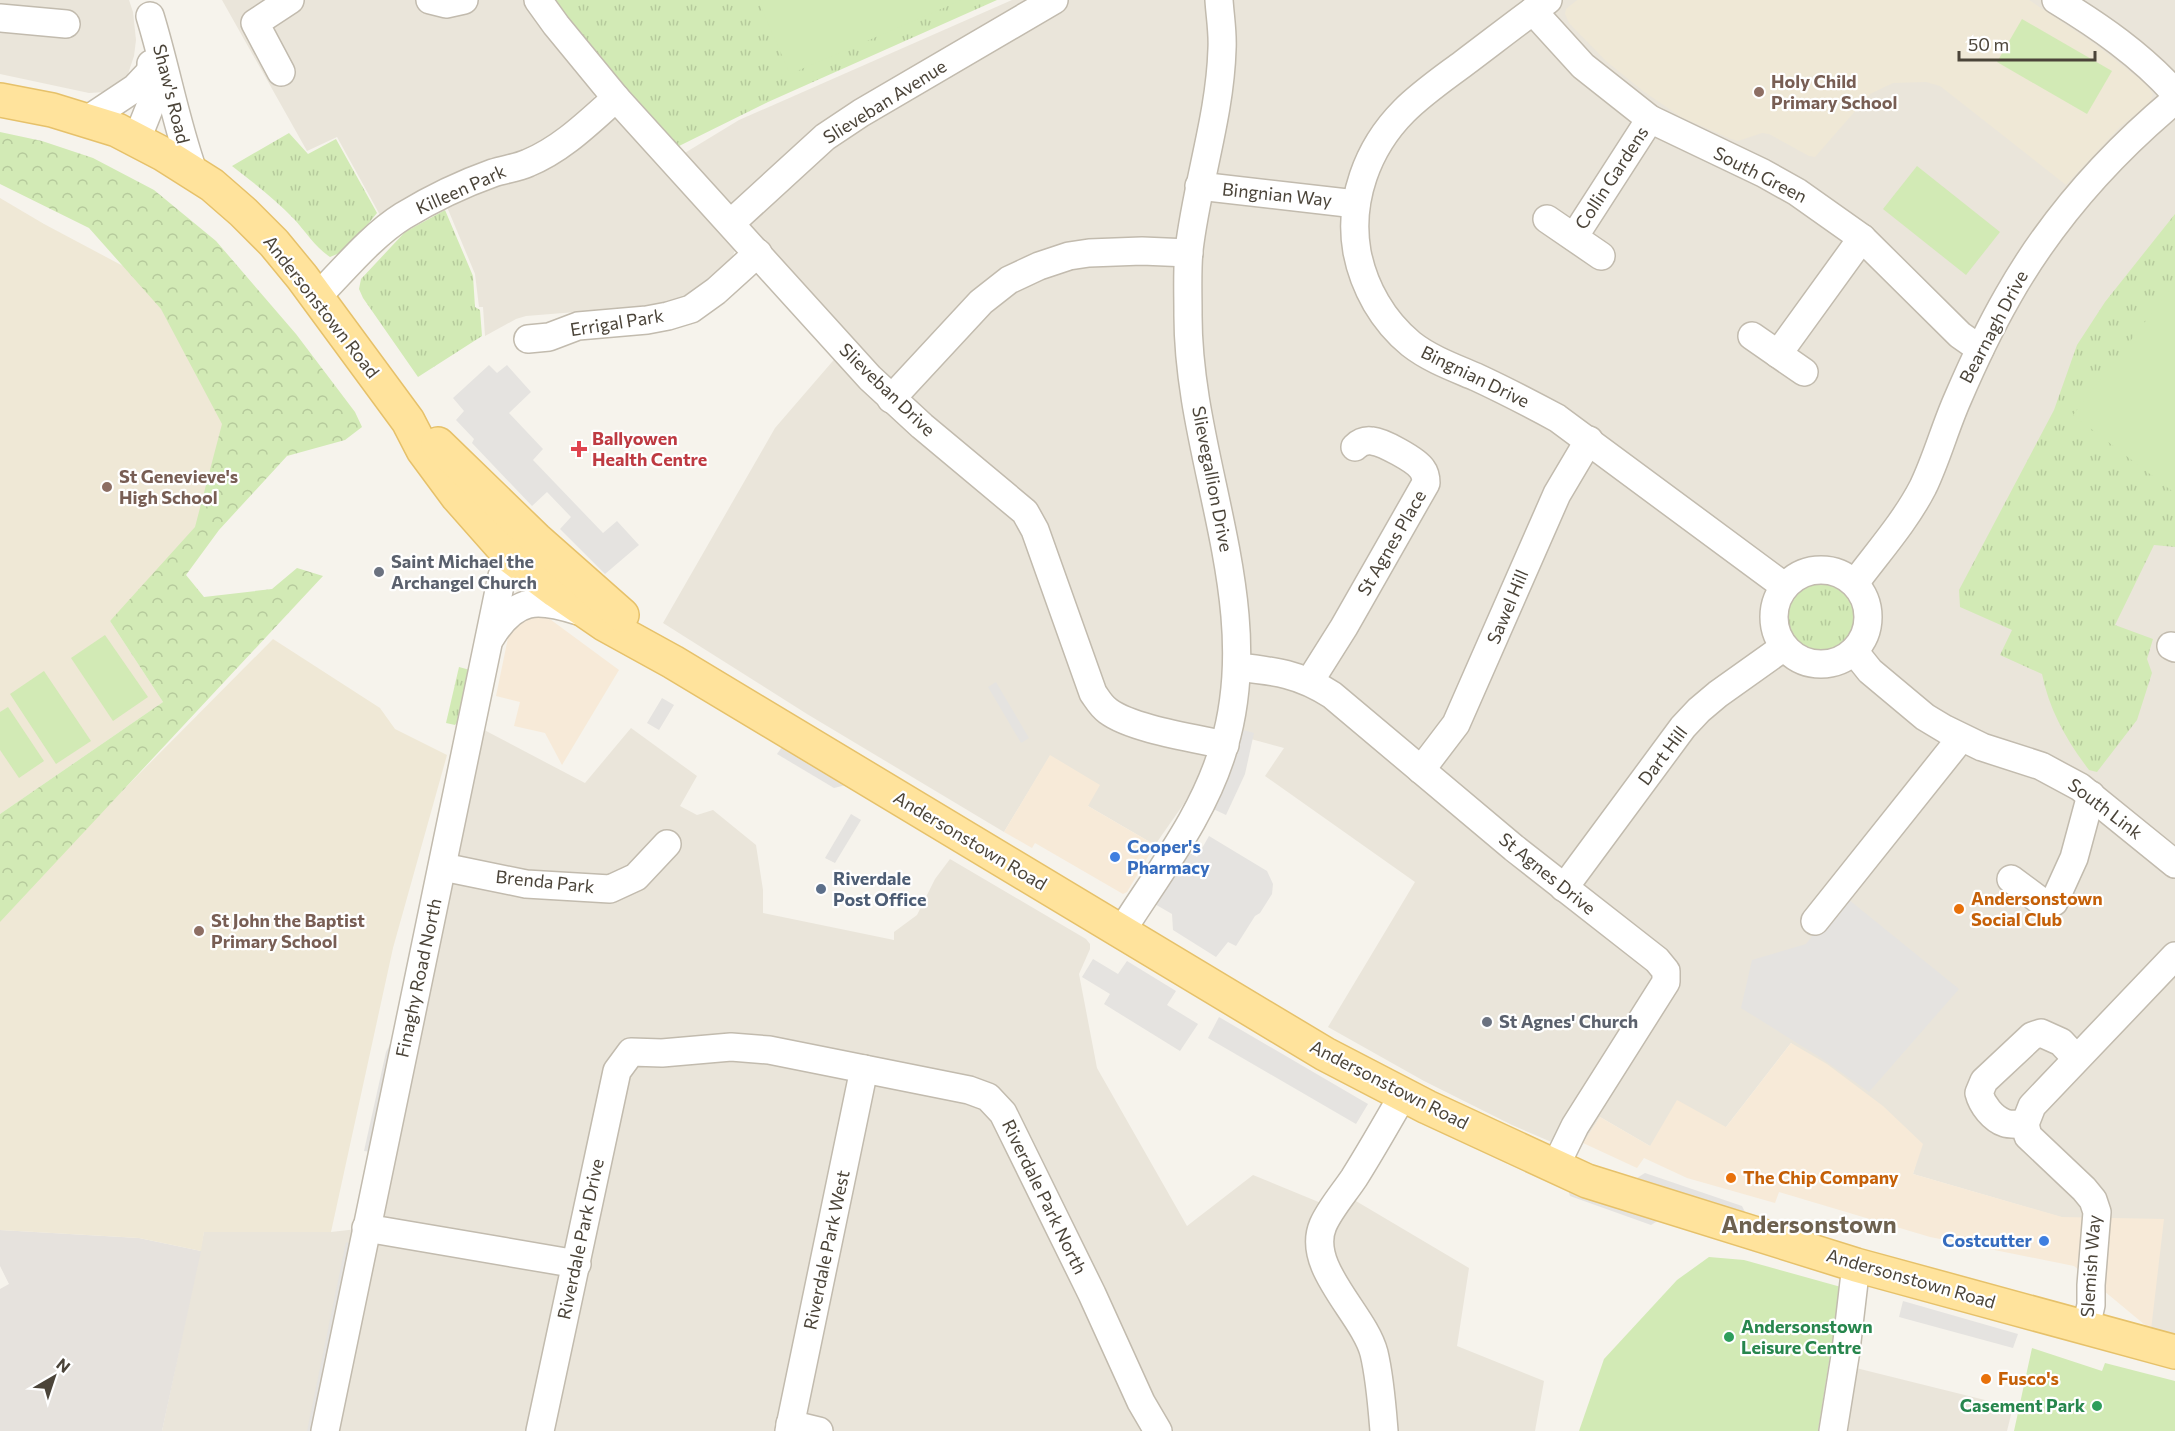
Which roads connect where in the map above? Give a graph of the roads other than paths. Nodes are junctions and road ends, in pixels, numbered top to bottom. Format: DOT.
graph roads {
  1 [pos="290,0"];
  2 [pos="430,0"];
  3 [pos="464,0"];
  4 [pos="538,0"];
  5 [pos="1054,0"];
  6 [pos="1219,0"];
  7 [pos="2056,0"];
  8 [pos="1541,5"];
  9 [pos="148,8"];
  10 [pos="0,18"];
  11 [pos="66,24"];
  12 [pos="151,71"];
  13 [pos="281,72"];
  14 [pos="2175,93"];
  15 [pos="616,98"];
  16 [pos="0,100"];
  17 [pos="2175,100"];
  18 [pos="87,120"];
  19 [pos="1650,120"];
  20 [pos="137,139"];
  21 [pos="193,171"];
  22 [pos="1199,186"];
  23 [pos="1356,204"];
  24 [pos="1547,219"];
  25 [pos="731,223"];
  26 [pos="1574,237"];
  27 [pos="1862,238"];
  28 [pos="1189,253"];
  29 [pos="758,254"];
  30 [pos="1601,256"];
  31 [pos="316,298"];
  32 [pos="1752,336"];
  33 [pos="528,339"];
  34 [pos="1980,349"];
  35 [pos="1778,354"];
  36 [pos="1804,372"];
  37 [pos="891,399"];
  38 [pos="1589,440"];
  39 [pos="1355,447"];
  40 [pos="521,545"];
  41 [pos="1855,584"];
  42 [pos="1784,586"];
  43 [pos="591,615"];
  44 [pos="488,643"];
  45 [pos="1784,646"];
  46 [pos="1854,651"];
  47 [pos="673,662"];
  48 [pos="1237,667"];
  49 [pos="1310,681"];
  50 [pos="1961,738"];
  51 [pos="1225,745"];
  52 [pos="1421,770"];
  53 [pos="2091,795"];
  54 [pos="668,844"];
  55 [pos="2175,864"];
  56 [pos="443,867"];
  57 [pos="2011,879"];
  58 [pos="1564,888"];
  59 [pos="1815,921"];
  60 [pos="1120,932"];
  61 [pos="2175,956"];
  62 [pos="631,1052"];
  63 [pos="2076,1058"];
  64 [pos="864,1069"];
  65 [pos="1403,1095"];
  66 [pos="2025,1124"];
  67 [pos="1555,1167"];
  68 [pos="366,1228"];
  69 [pos="577,1264"];
  70 [pos="1856,1265"];
  71 [pos="2086,1327"];
  72 [pos="2175,1352"];
  73 [pos="790,1428"];
  74 [pos="325,1431"];
  75 [pos="540,1431"];
  76 [pos="819,1431"];
  77 [pos="1158,1431"];
  78 [pos="1384,1431"];
  79 [pos="1833,1431"];
  1 -- 13 [label="street"];
  2 -- 3 [label="street"];
  4 -- 15 [label="street, Slieveban Drive"];
  5 -- 25 [label="street, Slieveban Avenue"];
  6 -- 22 [label="street, Slievegallion Drive"];
  7 -- 14 [label="street"];
  8 -- 19 [label="street, South Green"];
  8 -- 23 [label="street, Bingnian Drive"];
  9 -- 12 [label="street, Shaw's Road"];
  9 -- 21 [label="street, Shaw's Road"];
  10 -- 11 [label="street"];
  12 -- 18 [label="street"];
  12 -- 20 [label="street, Shaw's Road"];
  15 -- 25 [label="street, Slieveban Drive"];
  15 -- 31 [label="street, Killeen Park"];
  16 -- 18 [label="main road, Andersonstown Road"];
  17 -- 34 [label="street, Bearnagh Drive"];
  18 -- 20 [label="main road, Andersonstown Road"];
  19 -- 26 [label="street, Collin Gardens"];
  19 -- 27 [label="street, South Green"];
  20 -- 21 [label="main road, Andersonstown Road"];
  21 -- 31 [label="main road, Andersonstown Road"];
  22 -- 23 [label="street, Bingnian Way"];
  22 -- 28 [label="street, Slievegallion Drive"];
  23 -- 38 [label="street, Bingnian Drive"];
  24 -- 26 [label="street, Collin Gardens"];
  25 -- 29 [label="street, Slieveban Drive"];
  26 -- 30 [label="street, Collin Gardens"];
  27 -- 34 [label="street, South Green"];
  27 -- 35 [label="street"];
  28 -- 37 [label="street"];
  28 -- 48 [label="street, Slievegallion Drive"];
  29 -- 33 [label="street, Errigal Park"];
  29 -- 37 [label="street, Slieveban Drive"];
  31 -- 40 [label="main road, Andersonstown Road"];
  32 -- 35 [label="street"];
  34 -- 41 [label="street, Bearnagh Drive"];
  35 -- 36 [label="street"];
  37 -- 51 [label="street, Slieveban Drive"];
  38 -- 42 [label="street, Bingnian Drive"];
  38 -- 52 [label="street, Sawel Hill"];
  39 -- 49 [label="street, St Agnes Place"];
  40 -- 43 [label="main road, Andersonstown Road"];
  40 -- 44 [label="street, Finaghy Road North"];
  40 -- 47 [label="main road, Andersonstown Road"];
  41 -- 42 [label="street"];
  41 -- 46 [label="street"];
  42 -- 45 [label="street"];
  43 -- 44 [label="street"];
  43 -- 47 [label="main road, Andersonstown Road"];
  44 -- 56 [label="street, Finaghy Road North"];
  45 -- 46 [label="street"];
  45 -- 58 [label="street, Dart Hill"];
  46 -- 50 [label="street, South Link"];
  47 -- 60 [label="main road, Andersonstown Road"];
  48 -- 49 [label="street, St Agnes Drive"];
  48 -- 51 [label="street, Slievegallion Drive"];
  49 -- 52 [label="street, St Agnes Drive"];
  50 -- 53 [label="street, South Link"];
  50 -- 59 [label="street"];
  51 -- 60 [label="street, Slievegallion Drive"];
  52 -- 58 [label="street, St Agnes Drive"];
  53 -- 55 [label="street, South Link"];
  53 -- 57 [label="street"];
  54 -- 56 [label="street, Brenda Park"];
  56 -- 68 [label="street, Finaghy Road North"];
  58 -- 67 [label="street, St Agnes Drive"];
  60 -- 65 [label="main road, Andersonstown Road"];
  61 -- 63 [label="street"];
  62 -- 64 [label="street, Riverdale Park North"];
  62 -- 69 [label="street, Riverdale Park Drive"];
  63 -- 66 [label="street"];
  63 -- 66 [label="street"];
  64 -- 73 [label="street, Riverdale Park West"];
  64 -- 77 [label="street, Riverdale Park North"];
  65 -- 67 [label="main road, Andersonstown Road"];
  65 -- 78 [label="street"];
  66 -- 71 [label="street, Slemish Way"];
  67 -- 70 [label="main road, Andersonstown Road"];
  68 -- 69 [label="street"];
  68 -- 74 [label="street, Finaghy Road North"];
  69 -- 75 [label="street, Riverdale Park Drive"];
  70 -- 71 [label="main road, Andersonstown Road"];
  70 -- 79 [label="street"];
  71 -- 72 [label="main road, Andersonstown Road"];
  73 -- 76 [label="street"];
}
